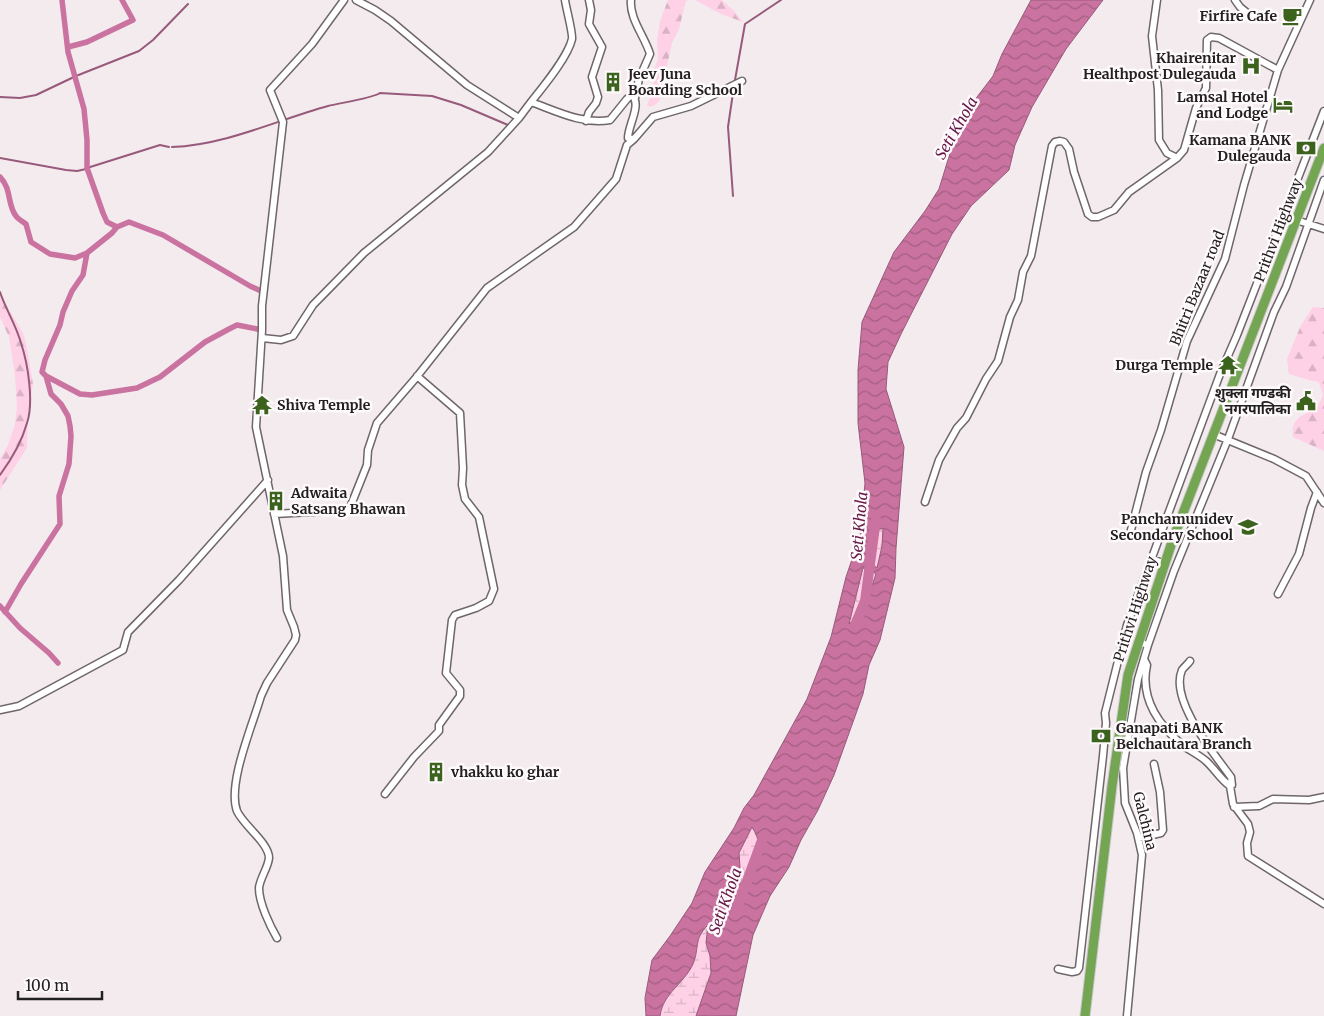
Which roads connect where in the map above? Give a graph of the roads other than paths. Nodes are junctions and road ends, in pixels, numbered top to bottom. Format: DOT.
graph roads {
  1 [pos="344,0"];
  2 [pos="356,0"];
  3 [pos="565,0"];
  4 [pos="589,0"];
  5 [pos="631,0"];
  6 [pos="1157,0"];
  7 [pos="1235,0"];
  8 [pos="1310,0"];
  9 [pos="1251,16"];
  10 [pos="1278,70"];
  11 [pos="742,81"];
  12 [pos="635,98"];
  13 [pos="531,102"];
  14 [pos="1324,111"];
  15 [pos="519,118"];
  16 [pos="586,121"];
  17 [pos="634,138"];
  18 [pos="1324,148"];
  19 [pos="1177,158"];
  20 [pos="1324,180"];
  21 [pos="1296,220"];
  22 [pos="1308,224"];
  23 [pos="1324,229"];
  24 [pos="262,338"];
  25 [pos="417,376"];
  26 [pos="1213,434"];
  27 [pos="1228,439"];
  28 [pos="268,480"];
  29 [pos="1317,492"];
  30 [pos="925,502"];
  31 [pos="1324,503"];
  32 [pos="274,514"];
  33 [pos="1131,530"];
  34 [pos="1151,558"];
  35 [pos="1164,564"];
  36 [pos="1278,594"];
  37 [pos="1138,642"];
  38 [pos="1148,645"];
  39 [pos="1144,659"];
  40 [pos="1190,662"];
  41 [pos="0,710"];
  42 [pos="1154,764"];
  43 [pos="1230,786"];
  44 [pos="385,794"];
  45 [pos="1324,796"];
  46 [pos="1234,807"];
  47 [pos="1138,838"];
  48 [pos="1324,904"];
  49 [pos="277,938"];
  50 [pos="1058,969"];
  51 [pos="1086,1016"];
  52 [pos="1127,1016"];
  1 -- 24 [label="street"];
  2 -- 15 [label="street"];
  3 -- 13 [label="street"];
  4 -- 16 [label="street"];
  5 -- 12 [label="street"];
  6 -- 19 [label="street"];
  7 -- 9 [label="street"];
  8 -- 10 [label="street, Bhitri Bazaar road"];
  10 -- 19 [label="street"];
  10 -- 33 [label="street, Bhitri Bazaar road"];
  11 -- 17 [label="street"];
  12 -- 16 [label="street"];
  12 -- 17 [label="street"];
  13 -- 15 [label="street"];
  13 -- 16 [label="street"];
  14 -- 34 [label="street"];
  15 -- 24 [label="street"];
  17 -- 25 [label="street"];
  18 -- 21 [label="highway, Prithvi Highway"];
  19 -- 30 [label="street"];
  20 -- 22 [label="street, Galchina"];
  21 -- 22 [label="street"];
  21 -- 26 [label="highway, Prithvi Highway"];
  22 -- 23 [label="street"];
  22 -- 27 [label="street, Galchina"];
  24 -- 28 [label="street"];
  25 -- 32 [label="street"];
  25 -- 44 [label="street"];
  26 -- 27 [label="street"];
  26 -- 35 [label="highway, Prithvi Highway"];
  27 -- 29 [label="street"];
  27 -- 38 [label="street, Galchina"];
  28 -- 32 [label="street"];
  28 -- 41 [label="street"];
  29 -- 31 [label="street"];
  29 -- 36 [label="street"];
  32 -- 49 [label="street"];
  34 -- 35 [label="street"];
  34 -- 50 [label="street"];
  35 -- 37 [label="highway, Prithvi Highway"];
  37 -- 38 [label="street"];
  37 -- 51 [label="highway, Prithvi Highway"];
  38 -- 39 [label="street, Galchina"];
  39 -- 43 [label="street"];
  39 -- 47 [label="street, Galchina"];
  40 -- 43 [label="street"];
  42 -- 47 [label="street"];
  43 -- 46 [label="street"];
  45 -- 46 [label="street"];
  46 -- 48 [label="street"];
  47 -- 52 [label="street, Galchina"];
}
